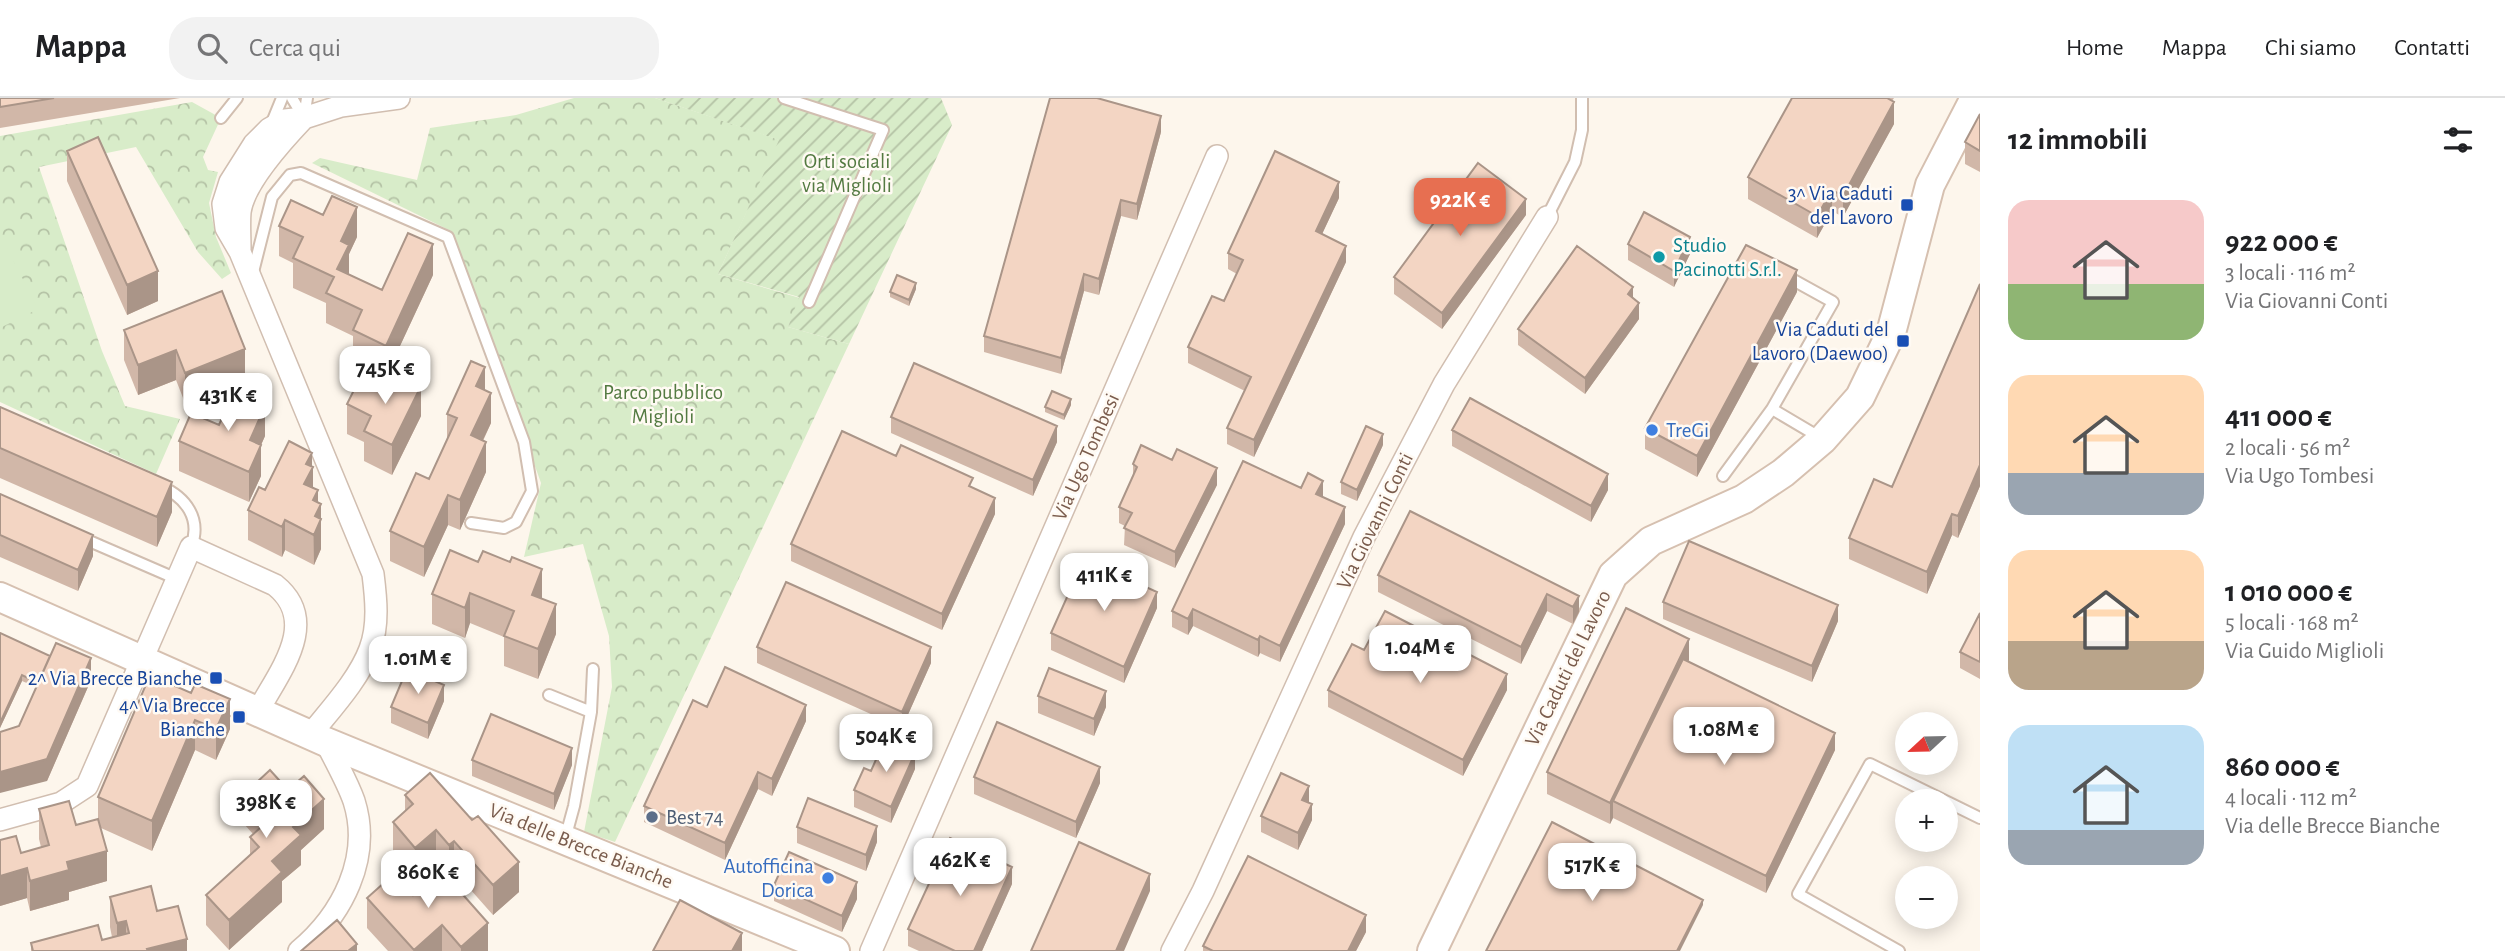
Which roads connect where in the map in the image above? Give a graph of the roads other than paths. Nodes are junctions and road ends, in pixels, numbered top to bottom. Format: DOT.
graph roads {
  1 [pos="237,98"];
  2 [pos="282,98"];
  3 [pos="292,98"];
  4 [pos="399,98"];
  5 [pos="784,98"];
  6 [pos="1582,98"];
  7 [pos="1975,98"];
  8 [pos="336,102"];
  9 [pos="306,108"];
  10 [pos="221,118"];
  11 [pos="269,129"];
  12 [pos="1217,156"];
  13 [pos="1547,217"];
  14 [pos="240,252"];
  15 [pos="1773,269"];
  16 [pos="251,280"];
  17 [pos="809,302"];
  18 [pos="1772,409"];
  19 [pos="1823,439"];
  20 [pos="1723,476"];
  21 [pos="144,479"];
  22 [pos="471,523"];
  23 [pos="63,530"];
  24 [pos="191,547"];
  25 [pos="177,579"];
  26 [pos="0,597"];
  27 [pos="142,660"];
  28 [pos="593,669"];
  29 [pos="549,695"];
  30 [pos="258,710"];
  31 [pos="591,712"];
  32 [pos="319,738"];
  33 [pos="1980,818"];
  34 [pos="0,820"];
  35 [pos="565,839"];
  36 [pos="299,951"];
  37 [pos="835,951"];
  38 [pos="871,951"];
  39 [pos="1172,951"];
  40 [pos="1432,951"];
  41 [pos="1899,951"];
  1 -- 10 [label="lane"];
  2 -- 11 [label="lane"];
  3 -- 9 [label="lane"];
  4 -- 8 [label="street"];
  5 -- 17 [label="lane"];
  6 -- 13 [label="lane"];
  7 -- 19 [label="street, Via Caduti del Lavoro"];
  8 -- 9 [label="street"];
  9 -- 11 [label="street"];
  9 -- 14 [label="street"];
  11 -- 14 [label="street"];
  12 -- 38 [label="street, Via Ugo Tombesi"];
  13 -- 39 [label="street, Via Giovanni Conti"];
  14 -- 16 [label="street"];
  15 -- 18 [label="lane"];
  16 -- 22 [label="lane"];
  16 -- 32 [label="street"];
  18 -- 19 [label="lane"];
  18 -- 20 [label="lane"];
  19 -- 40 [label="street, Via Caduti del Lavoro"];
  21 -- 24 [label="lane"];
  23 -- 25 [label="lane"];
  24 -- 25 [label="street"];
  24 -- 30 [label="street"];
  25 -- 27 [label="street"];
  26 -- 27 [label="street, Via delle Brecce Bianche"];
  27 -- 30 [label="street, Via delle Brecce Bianche"];
  27 -- 34 [label="street"];
  28 -- 31 [label="lane"];
  29 -- 31 [label="lane"];
  30 -- 32 [label="street, Via delle Brecce Bianche"];
  31 -- 35 [label="lane"];
  32 -- 35 [label="street, Via delle Brecce Bianche"];
  32 -- 36 [label="street"];
  33 -- 41 [label="lane"];
  35 -- 37 [label="street, Via delle Brecce Bianche"];
}
